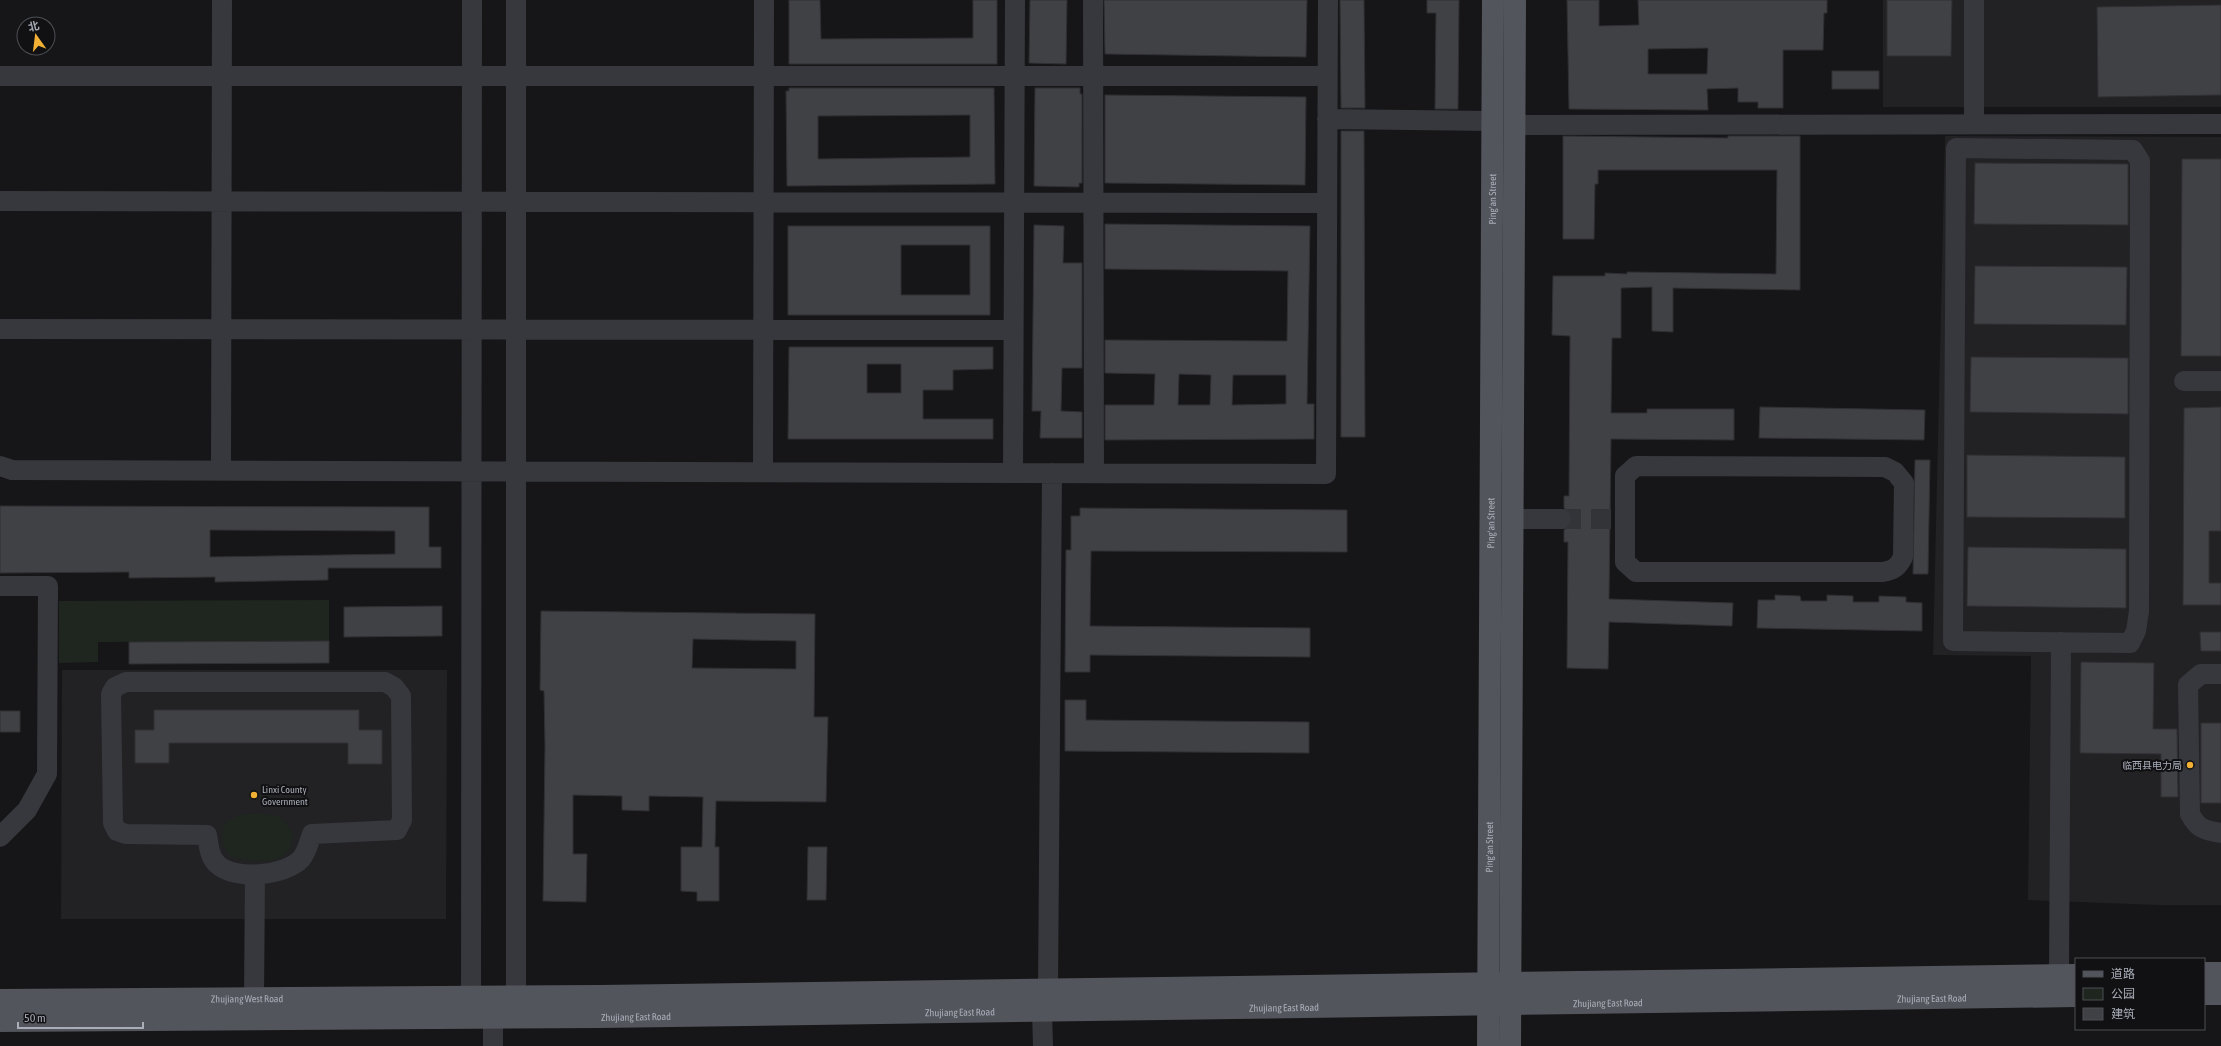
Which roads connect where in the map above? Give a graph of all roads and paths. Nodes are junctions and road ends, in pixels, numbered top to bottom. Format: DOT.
graph roads {
  1 [pos="222,0"];
  2 [pos="472,0"];
  3 [pos="516,0"];
  4 [pos="764,0"];
  5 [pos="1015,0"];
  6 [pos="1093,0"];
  7 [pos="1328,0"];
  8 [pos="1493,0"];
  9 [pos="1515,0"];
  10 [pos="1974,0"];
  11 [pos="0,76"];
  12 [pos="222,76"];
  13 [pos="472,76"];
  14 [pos="517,76"];
  15 [pos="763,76"];
  16 [pos="1014,76"];
  17 [pos="1093,76"];
  18 [pos="1328,76"];
  19 [pos="1327,118"];
  20 [pos="1493,121"];
  21 [pos="1974,124"];
  22 [pos="2221,124"];
  23 [pos="1514,125"];
  24 [pos="0,201"];
  25 [pos="222,202"];
  26 [pos="472,202"];
  27 [pos="517,202"];
  28 [pos="763,202"];
  29 [pos="1014,202"];
  30 [pos="1094,203"];
  31 [pos="1327,203"];
  32 [pos="0,329"];
  33 [pos="222,330"];
  34 [pos="472,330"];
  35 [pos="518,330"];
  36 [pos="763,330"];
  37 [pos="1013,330"];
  38 [pos="2184,381"];
  39 [pos="2221,381"];
  40 [pos="0,466"];
  41 [pos="221,471"];
  42 [pos="472,472"];
  43 [pos="517,472"];
  44 [pos="763,472"];
  45 [pos="1013,473"];
  46 [pos="1052,473"];
  47 [pos="1094,473"];
  48 [pos="1513,519"];
  49 [pos="1561,519"];
  50 [pos="1619,520"];
  51 [pos="0,586"];
  52 [pos="2061,642"];
  53 [pos="2221,674"];
  54 [pos="2221,833"];
  55 [pos="0,837"];
  56 [pos="255,875"];
  57 [pos="2205,973"];
  58 [pos="2221,973"];
  59 [pos="2068,975"];
  60 [pos="1500,983"];
  61 [pos="1048,989"];
  62 [pos="2205,994"];
  63 [pos="2221,994"];
  64 [pos="471,996"];
  65 [pos="516,996"];
  66 [pos="2075,996"];
  67 [pos="254,998"];
  68 [pos="0,1000"];
  69 [pos="1489,1004"];
  70 [pos="1510,1004"];
  71 [pos="1042,1010"];
  72 [pos="493,1018"];
  73 [pos="0,1021"];
  74 [pos="493,1046"];
  75 [pos="1043,1046"];
  76 [pos="1488,1046"];
  77 [pos="1510,1046"];
  1 -- 12 [label="street"];
  2 -- 13 [label="street"];
  3 -- 14 [label="street"];
  4 -- 15 [label="street"];
  5 -- 16 [label="street"];
  6 -- 17 [label="street"];
  7 -- 18 [label="street"];
  8 -- 20 [label="main road, Ping'an Street"];
  9 -- 23 [label="main road, Ping'an Street"];
  10 -- 21 [label="street"];
  11 -- 12 [label="street"];
  12 -- 13 [label="street"];
  12 -- 25 [label="street"];
  13 -- 14 [label="street"];
  13 -- 26 [label="street"];
  14 -- 15 [label="street"];
  14 -- 27 [label="street"];
  15 -- 16 [label="street"];
  15 -- 28 [label="street"];
  16 -- 17 [label="street"];
  16 -- 29 [label="street"];
  17 -- 18 [label="street"];
  17 -- 30 [label="street"];
  18 -- 19 [label="street"];
  19 -- 20 [label="street"];
  19 -- 31 [label="street"];
  20 -- 60 [label="main road, Ping'an Street"];
  21 -- 22 [label="street"];
  21 -- 23 [label="street"];
  23 -- 48 [label="main road, Ping'an Street"];
  24 -- 25 [label="street"];
  25 -- 26 [label="street"];
  25 -- 33 [label="street"];
  26 -- 27 [label="street"];
  26 -- 34 [label="street"];
  27 -- 28 [label="street"];
  27 -- 35 [label="street"];
  28 -- 29 [label="street"];
  28 -- 36 [label="street"];
  29 -- 30 [label="street"];
  29 -- 37 [label="street"];
  30 -- 31 [label="street"];
  30 -- 47 [label="street"];
  31 -- 47 [label="street"];
  32 -- 33 [label="street"];
  33 -- 34 [label="street"];
  33 -- 41 [label="street"];
  34 -- 35 [label="street"];
  34 -- 42 [label="street"];
  35 -- 36 [label="street"];
  35 -- 43 [label="street"];
  36 -- 37 [label="street"];
  36 -- 44 [label="street"];
  37 -- 45 [label="street"];
  38 -- 39 [label="street"];
  40 -- 41 [label="street"];
  41 -- 42 [label="street"];
  42 -- 43 [label="street"];
  42 -- 64 [label="street"];
  43 -- 44 [label="street"];
  43 -- 65 [label="street"];
  44 -- 45 [label="street"];
  45 -- 46 [label="street"];
  46 -- 47 [label="street"];
  46 -- 61 [label="street"];
  48 -- 49 [label="street"];
  48 -- 60 [label="main road, Ping'an Street"];
  50 -- 50 [label="street"];
  51 -- 55 [label="street"];
  52 -- 52 [label="street"];
  52 -- 59 [label="street"];
  53 -- 54 [label="street"];
  56 -- 56 [label="street"];
  56 -- 67 [label="street"];
  57 -- 58 [label="main road"];
  59 -- 60 [label="main road"];
  60 -- 61 [label="main road, Zhujiang West Road"];
  60 -- 69 [label="main road, Ping'an Street"];
  60 -- 70 [label="main road, Ping'an Street"];
  61 -- 65 [label="main road, Zhujiang West Road"];
  62 -- 63 [label="main road"];
  64 -- 65 [label="main road, Zhujiang West Road"];
  64 -- 67 [label="main road, Zhujiang West Road"];
  66 -- 70 [label="main road, Zhujiang East Road"];
  67 -- 68 [label="main road, Zhujiang West Road"];
  69 -- 70 [label="main road, Zhujiang East Road"];
  69 -- 71 [label="main road, Zhujiang East Road"];
  69 -- 76 [label="main road, Ping'an Street"];
  70 -- 77 [label="main road, Ping'an Street"];
  71 -- 72 [label="main road, Zhujiang East Road"];
  71 -- 75 [label="street"];
  72 -- 73 [label="main road"];
  72 -- 74 [label="street"];
}
